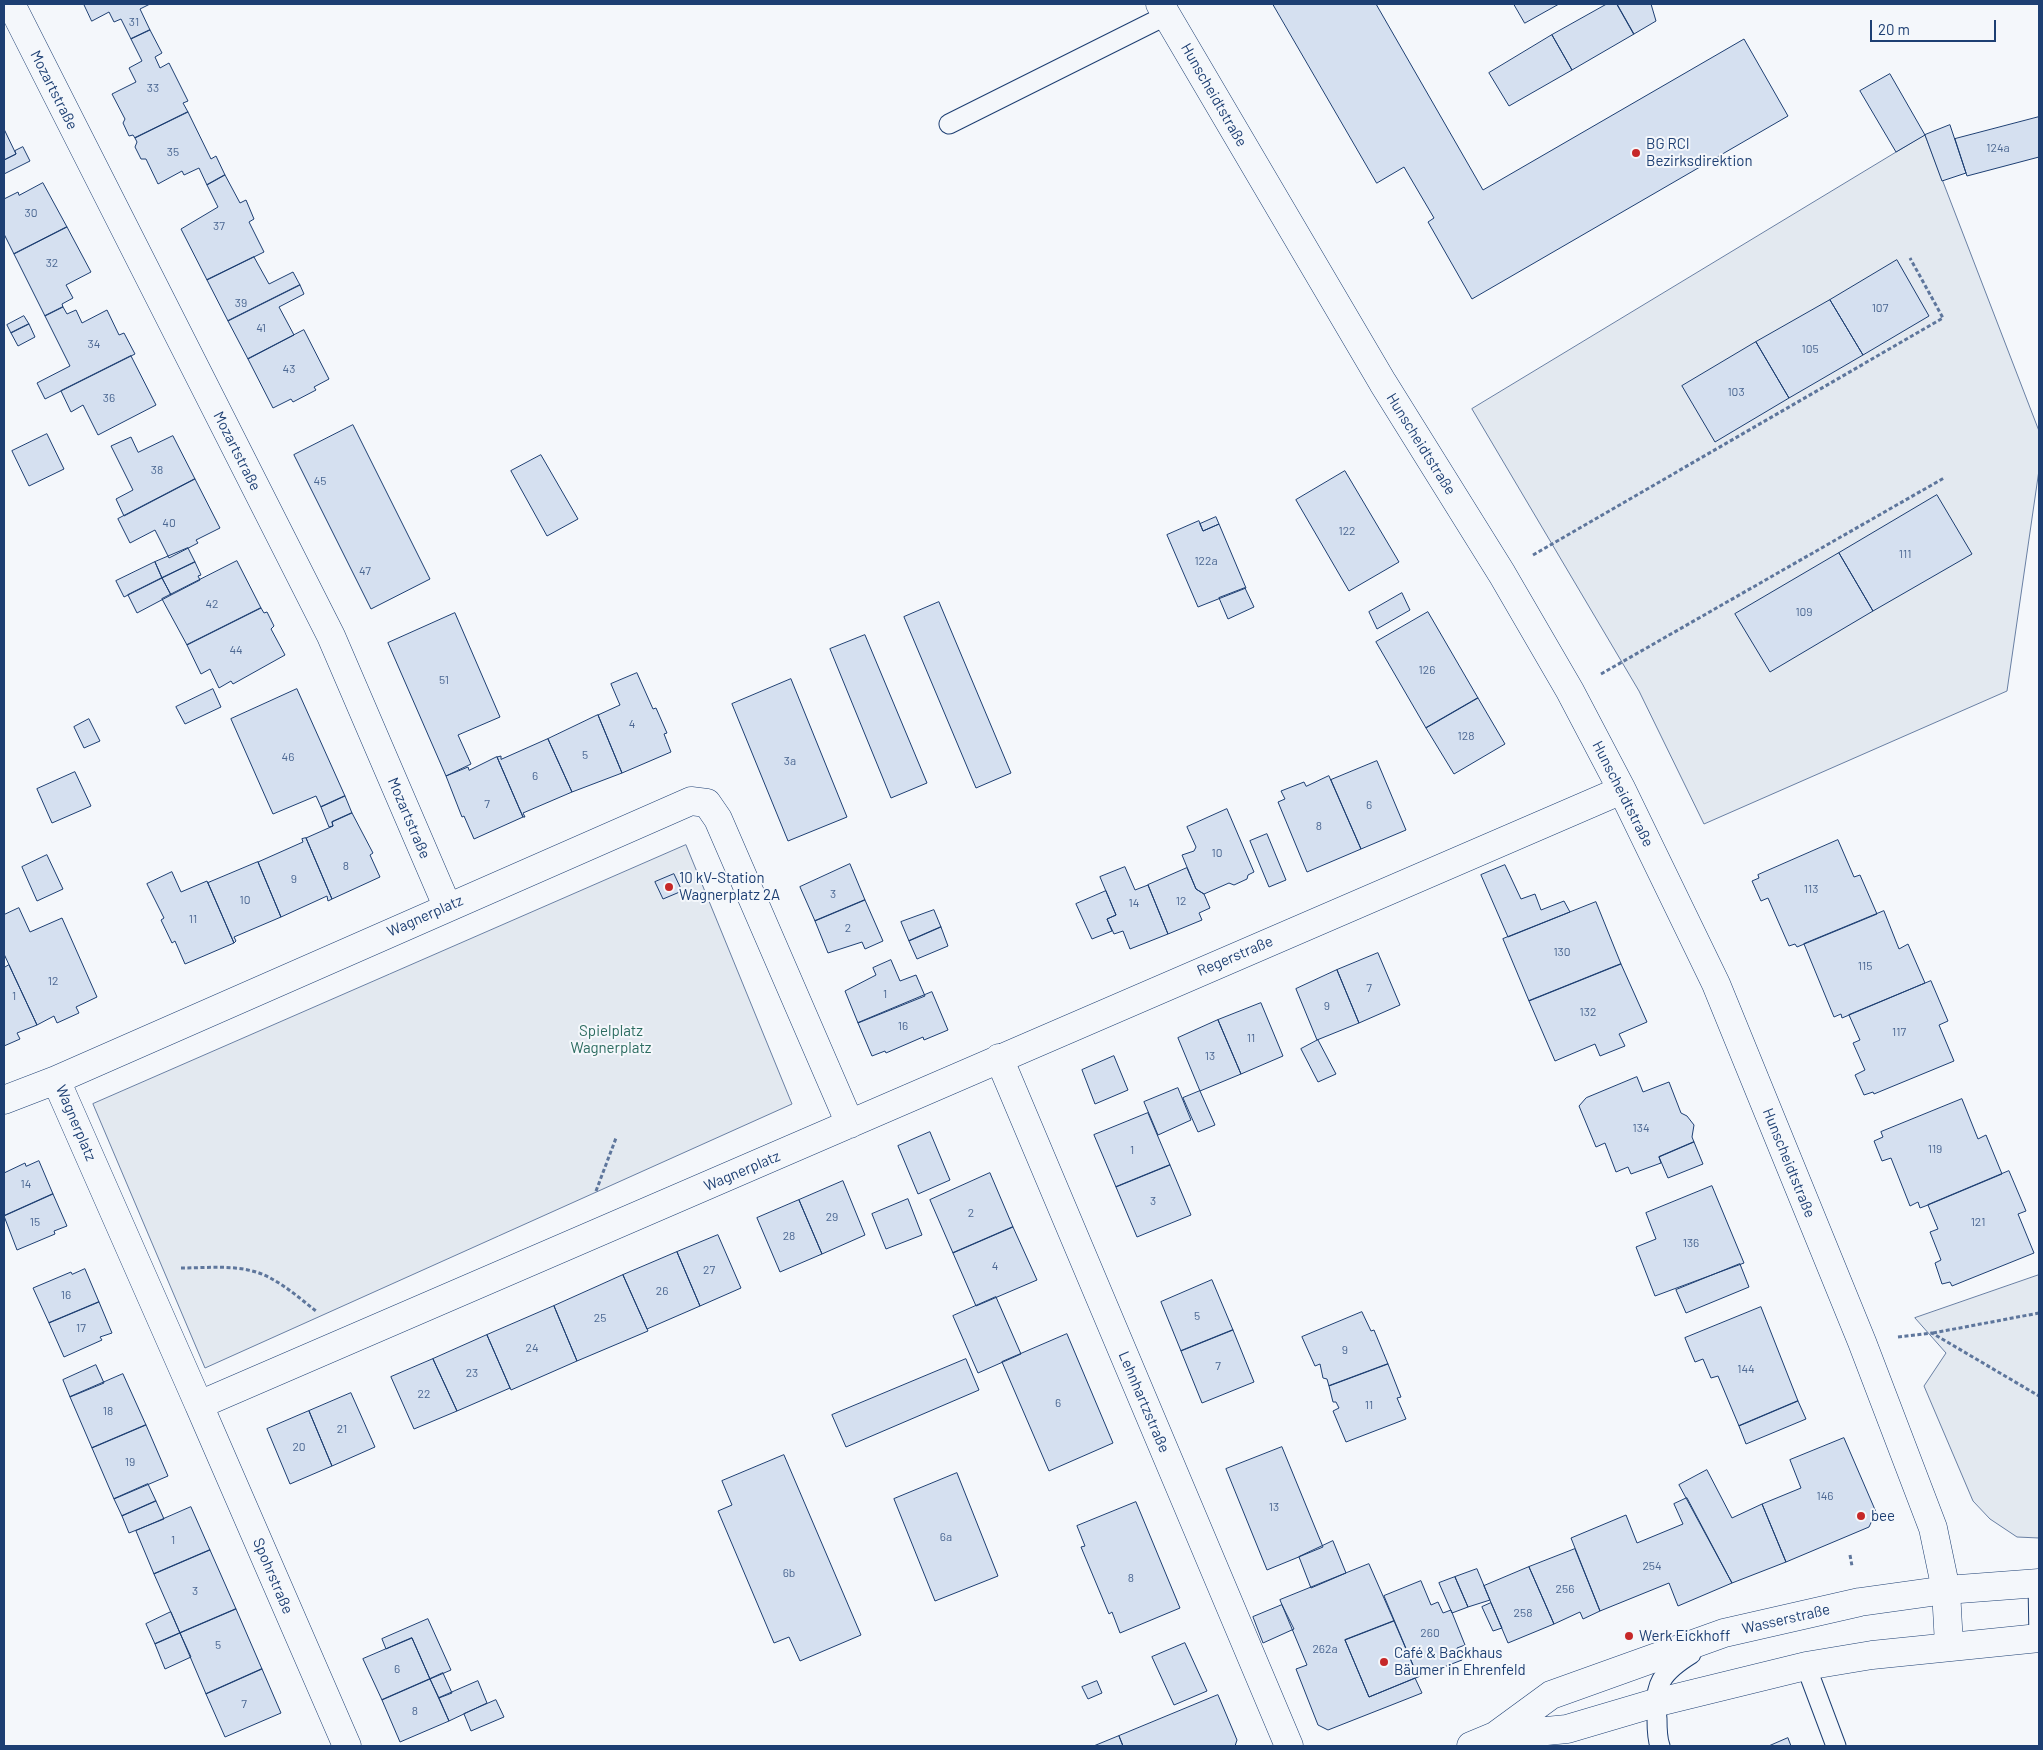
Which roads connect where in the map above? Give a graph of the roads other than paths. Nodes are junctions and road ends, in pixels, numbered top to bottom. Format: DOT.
graph roads {
  1 [pos="11,4"];
  2 [pos="1163,9"];
  3 [pos="949,124"];
  4 [pos="1622,790"];
  5 [pos="447,906"];
  6 [pos="999,1058"];
  7 [pos="56,1080"];
  8 [pos="4,1100"];
  9 [pos="850,1124"];
  10 [pos="199,1405"];
  11 [pos="2039,1583"];
  12 [pos="1946,1590"];
  13 [pos="1724,1634"];
  14 [pos="2039,1638"];
  15 [pos="1949,1645"];
  16 [pos="1806,1666"];
  17 [pos="1655,1703"];
  18 [pos="1483,1741"];
  19 [pos="347,1746"];
  20 [pos="1289,1746"];
  21 [pos="1660,1746"];
  22 [pos="1836,1746"];
  1 -- 5 [label="street, Mozartstraße"];
  2 -- 3 [label="lane"];
  2 -- 4 [label="street, Hunscheidtstraße"];
  4 -- 6 [label="street, Regerstraße"];
  4 -- 12 [label="street, Hunscheidtstraße"];
  5 -- 7 [label="street, Wagnerplatz"];
  5 -- 9 [label="street, Wagnerplatz"];
  6 -- 9 [label="street, Regerstraße"];
  6 -- 20 [label="street, Lehnhartzstraße"];
  7 -- 8 [label="street"];
  7 -- 10 [label="street, Wagnerplatz"];
  9 -- 10 [label="street, Wagnerplatz"];
  10 -- 19 [label="street, Spohrstraße"];
  11 -- 12 [label="street, Wasserstraße"];
  11 -- 14 [label="lane"];
  12 -- 13 [label="street, Wasserstraße"];
  12 -- 15 [label="street, Hunscheidtstraße"];
  13 -- 17 [label="lane"];
  13 -- 18 [label="street, Wasserstraße"];
  14 -- 15 [label="street, Wasserstraße"];
  15 -- 16 [label="street, Wasserstraße"];
  16 -- 17 [label="street, Wasserstraße"];
  16 -- 22 [label="lane"];
  17 -- 18 [label="street, Wasserstraße"];
  17 -- 21 [label="lane"];
}
